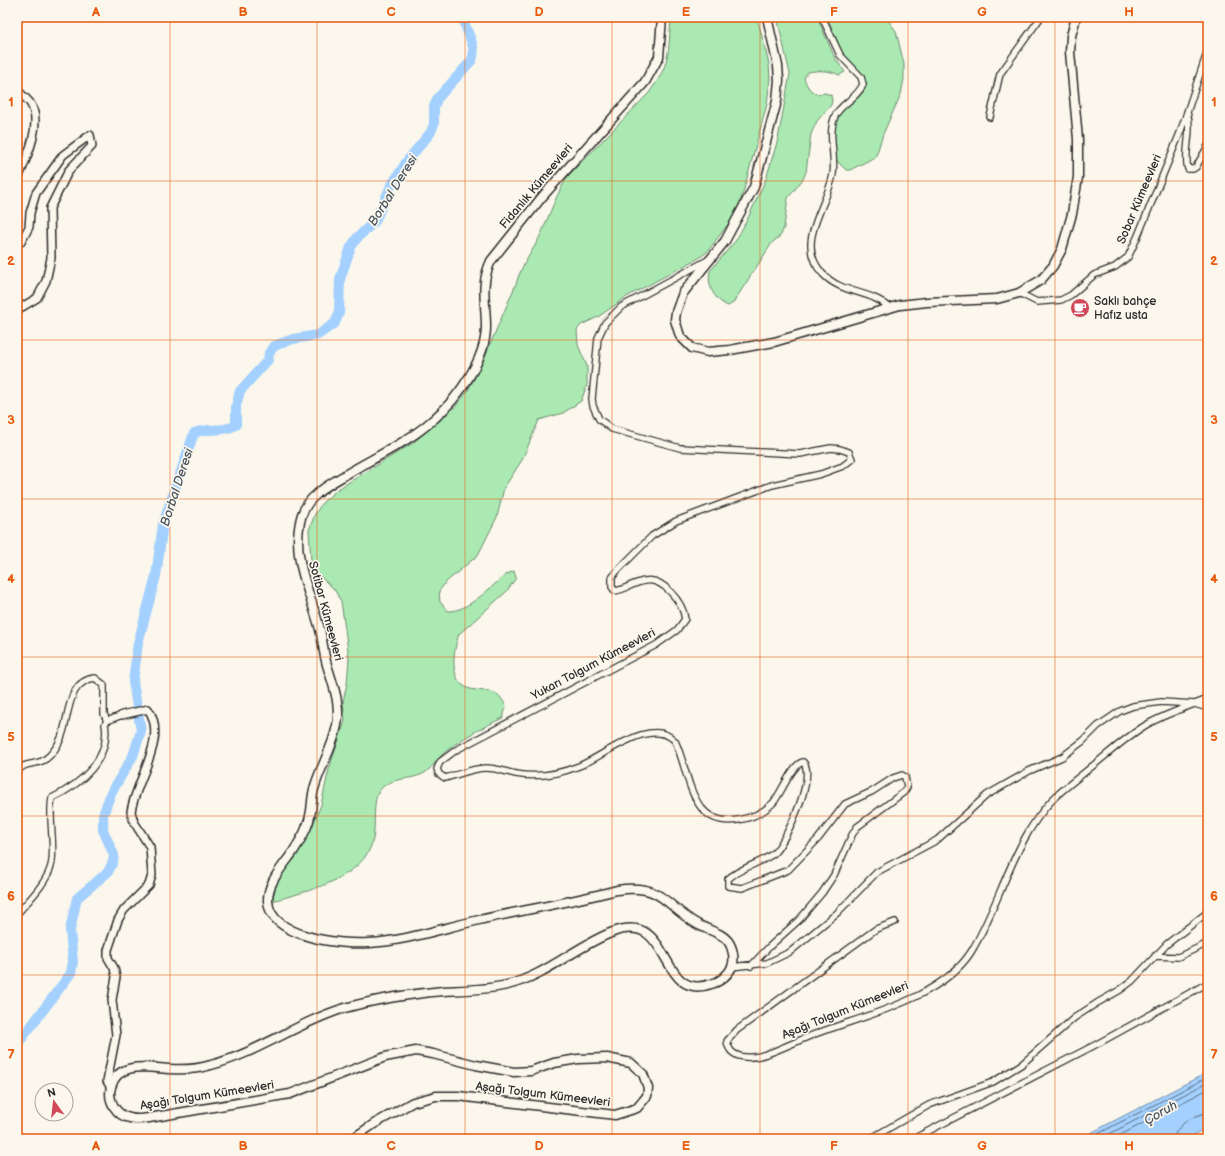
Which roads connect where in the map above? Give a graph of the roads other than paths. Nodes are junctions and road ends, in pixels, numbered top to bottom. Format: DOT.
graph roads {
  1 [pos="662,17"];
  2 [pos="767,17"];
  3 [pos="822,17"];
  4 [pos="1041,17"];
  5 [pos="1076,17"];
  6 [pos="1208,50"];
  7 [pos="17,90"];
  8 [pos="1187,112"];
  9 [pos="990,116"];
  10 [pos="1208,146"];
  11 [pos="17,181"];
  12 [pos="17,242"];
  13 [pos="710,259"];
  14 [pos="1018,293"];
  15 [pos="890,308"];
  16 [pos="17,310"];
  17 [pos="463,387"];
  18 [pos="1208,698"];
  19 [pos="1195,704"];
  20 [pos="1208,708"];
  21 [pos="122,716"];
  22 [pos="107,721"];
  23 [pos="17,773"];
  24 [pos="1208,912"];
  25 [pos="17,914"];
  26 [pos="895,922"];
  27 [pos="1208,943"];
  28 [pos="1155,956"];
  29 [pos="751,966"];
  30 [pos="731,967"];
  31 [pos="1208,983"];
  32 [pos="111,1088"];
  33 [pos="352,1139"];
  34 [pos="870,1139"];
  35 [pos="914,1139"];
  1 -- 17 [label="main road, Fidanlık Kümeevleri"];
  2 -- 13 [label="main road"];
  3 -- 15 [label="street"];
  4 -- 9 [label="street"];
  5 -- 14 [label="main road"];
  6 -- 8 [label="street, Sobar Kümeevleri"];
  7 -- 11 [label="street"];
  8 -- 10 [label="street, Sobar Kümeevleri"];
  8 -- 14 [label="street, Sobar Kümeevleri"];
  12 -- 16 [label="street"];
  13 -- 15 [label="main road"];
  13 -- 29 [label="street, Yukarı Tolgum Kümeevleri"];
  14 -- 15 [label="main road"];
  17 -- 30 [label="main road, Sotibar Kümeevleri"];
  18 -- 19 [label="street, Aşağı Tolgum Kümeevleri"];
  19 -- 20 [label="street"];
  19 -- 26 [label="street, Aşağı Tolgum Kümeevleri"];
  19 -- 29 [label="street"];
  21 -- 22 [label="street"];
  21 -- 32 [label="street"];
  22 -- 23 [label="street"];
  22 -- 25 [label="street"];
  24 -- 28 [label="street"];
  27 -- 28 [label="street"];
  28 -- 34 [label="street"];
  29 -- 30 [label="street"];
  30 -- 32 [label="main road"];
  31 -- 35 [label="street"];
  32 -- 33 [label="main road, Aşağı Tolgum Kümeevleri"];
}
